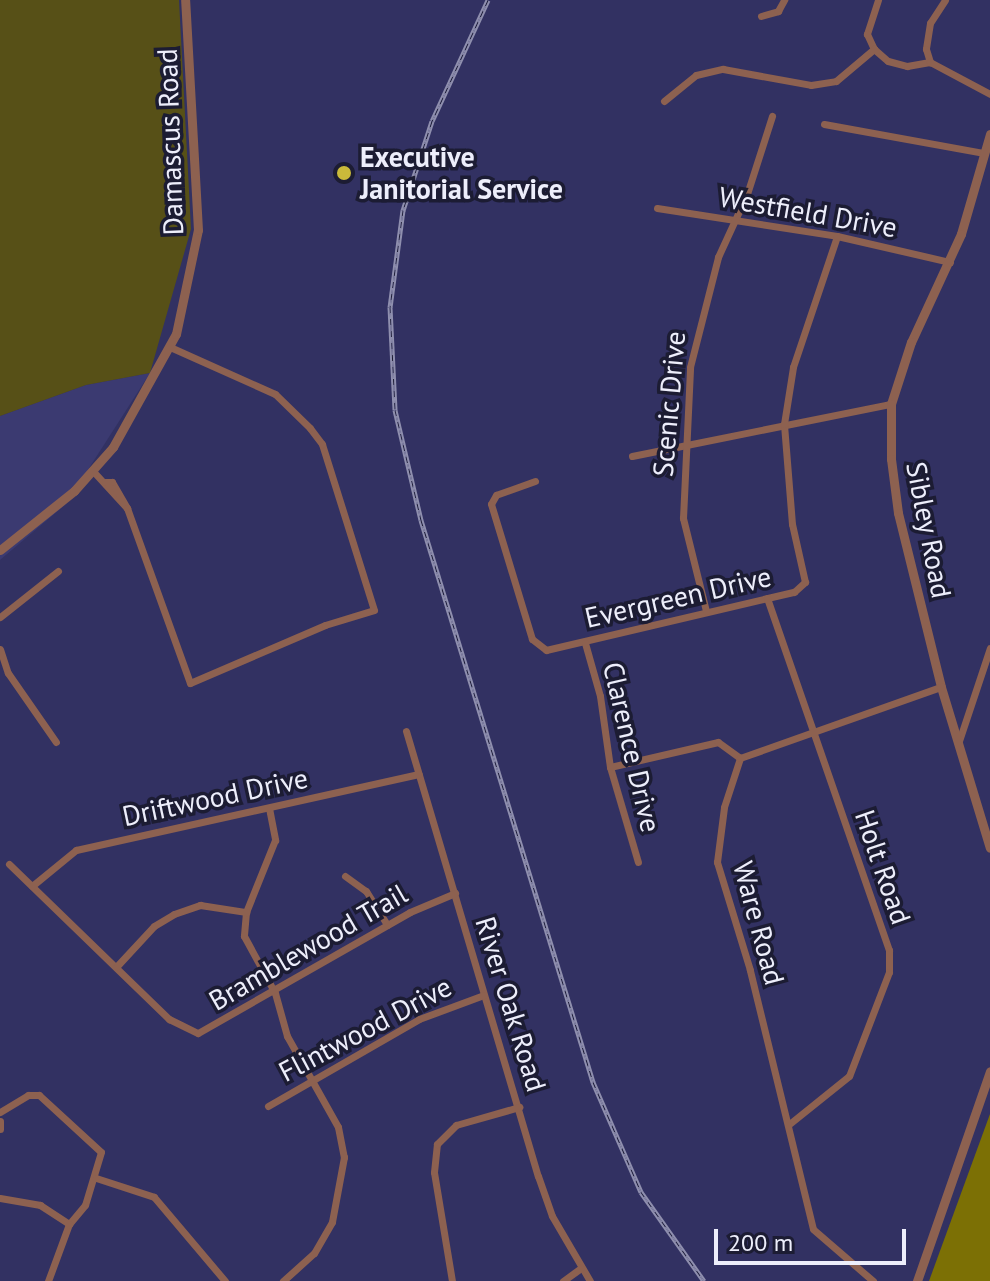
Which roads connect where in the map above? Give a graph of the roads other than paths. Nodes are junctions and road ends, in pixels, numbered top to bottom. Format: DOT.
graph roads {
  1 [pos="185,0"];
  2 [pos="784,0"];
  3 [pos="878,0"];
  4 [pos="945,0"];
  5 [pos="761,16"];
  6 [pos="874,49"];
  7 [pos="930,62"];
  8 [pos="990,94"];
  9 [pos="664,101"];
  10 [pos="772,116"];
  11 [pos="824,124"];
  12 [pos="990,134"];
  13 [pos="984,153"];
  14 [pos="657,208"];
  15 [pos="736,220"];
  16 [pos="837,236"];
  17 [pos="950,262"];
  18 [pos="170,347"];
  19 [pos="891,404"];
  20 [pos="784,424"];
  21 [pos="683,446"];
  22 [pos="632,456"];
  23 [pos="92,470"];
  24 [pos="535,481"];
  25 [pos="0,550"];
  26 [pos="58,571"];
  27 [pos="767,598"];
  28 [pos="706,611"];
  29 [pos="0,617"];
  30 [pos="585,643"];
  31 [pos="990,648"];
  32 [pos="0,649"];
  33 [pos="941,687"];
  34 [pos="406,731"];
  35 [pos="813,731"];
  36 [pos="56,742"];
  37 [pos="958,744"];
  38 [pos="740,758"];
  39 [pos="610,767"];
  40 [pos="419,774"];
  41 [pos="269,808"];
  42 [pos="990,848"];
  43 [pos="638,862"];
  44 [pos="9,864"];
  45 [pos="345,876"];
  46 [pos="32,886"];
  47 [pos="455,893"];
  48 [pos="246,912"];
  49 [pos="387,925"];
  50 [pos="117,966"];
  51 [pos="275,993"];
  52 [pos="484,995"];
  53 [pos="990,1071"];
  54 [pos="314,1079"];
  55 [pos="268,1106"];
  56 [pos="519,1107"];
  57 [pos="0,1112"];
  58 [pos="0,1121"];
  59 [pos="788,1125"];
  60 [pos="0,1129"];
  61 [pos="96,1178"];
  62 [pos="0,1198"];
  63 [pos="69,1224"];
  64 [pos="581,1268"];
  65 [pos="48,1281"];
  66 [pos="225,1281"];
  67 [pos="283,1281"];
  68 [pos="452,1281"];
  69 [pos="563,1281"];
  70 [pos="590,1281"];
  71 [pos="873,1281"];
  72 [pos="917,1281"];
  1 -- 18 [label="street, Damascus Road"];
  2 -- 5 [label="street"];
  3 -- 6 [label="street"];
  4 -- 7 [label="street"];
  6 -- 7 [label="street"];
  6 -- 9 [label="street"];
  7 -- 8 [label="street"];
  10 -- 15 [label="street, Scenic Drive"];
  11 -- 13 [label="street"];
  12 -- 13 [label="street, Sibley Road"];
  13 -- 17 [label="street, Sibley Road"];
  14 -- 15 [label="street, Westfield Drive"];
  15 -- 16 [label="street, Westfield Drive"];
  15 -- 21 [label="street, Scenic Drive"];
  16 -- 17 [label="street, Westfield Drive"];
  16 -- 20 [label="street, Evergreen Drive"];
  17 -- 19 [label="street, Sibley Road"];
  18 -- 23 [label="street, Damascus Road"];
  18 -- 23 [label="street"];
  19 -- 20 [label="street"];
  19 -- 33 [label="street, Sibley Road"];
  20 -- 21 [label="street"];
  20 -- 27 [label="street, Evergreen Drive"];
  21 -- 22 [label="street"];
  21 -- 28 [label="street, Scenic Drive"];
  23 -- 25 [label="street, Damascus Road"];
  24 -- 30 [label="street, Evergreen Drive"];
  26 -- 29 [label="street"];
  27 -- 28 [label="street, Evergreen Drive"];
  27 -- 35 [label="street, Holt Road"];
  28 -- 30 [label="street, Evergreen Drive"];
  30 -- 39 [label="street, Clarence Drive"];
  31 -- 37 [label="street"];
  32 -- 36 [label="street"];
  33 -- 35 [label="street"];
  33 -- 37 [label="street, Sibley Road"];
  34 -- 40 [label="street, River Oak Road"];
  35 -- 38 [label="street"];
  35 -- 59 [label="street, Holt Road"];
  37 -- 42 [label="street, Sibley Road"];
  38 -- 39 [label="street"];
  38 -- 59 [label="street, Ware Road"];
  39 -- 43 [label="street, Clarence Drive"];
  40 -- 41 [label="street, Driftwood Drive"];
  40 -- 47 [label="street, River Oak Road"];
  41 -- 46 [label="street, Driftwood Drive"];
  41 -- 48 [label="street"];
  44 -- 46 [label="street, Bramblewood Trail"];
  45 -- 49 [label="street"];
  46 -- 50 [label="street, Bramblewood Trail"];
  47 -- 49 [label="street, Bramblewood Trail"];
  47 -- 52 [label="street, River Oak Road"];
  48 -- 50 [label="street"];
  48 -- 51 [label="street"];
  49 -- 51 [label="street, Bramblewood Trail"];
  50 -- 51 [label="street, Bramblewood Trail"];
  51 -- 54 [label="street"];
  52 -- 54 [label="street, Flintwood Drive"];
  52 -- 56 [label="street, River Oak Road"];
  53 -- 72 [label="street"];
  54 -- 55 [label="street, Flintwood Drive"];
  54 -- 67 [label="street"];
  56 -- 64 [label="street, River Oak Road"];
  56 -- 68 [label="street"];
  57 -- 61 [label="street"];
  58 -- 60 [label="street"];
  59 -- 71 [label="street, Ware Road"];
  61 -- 63 [label="street"];
  61 -- 66 [label="street"];
  62 -- 63 [label="street"];
  63 -- 65 [label="street"];
  64 -- 69 [label="street"];
  64 -- 70 [label="street, River Oak Road"];
}
